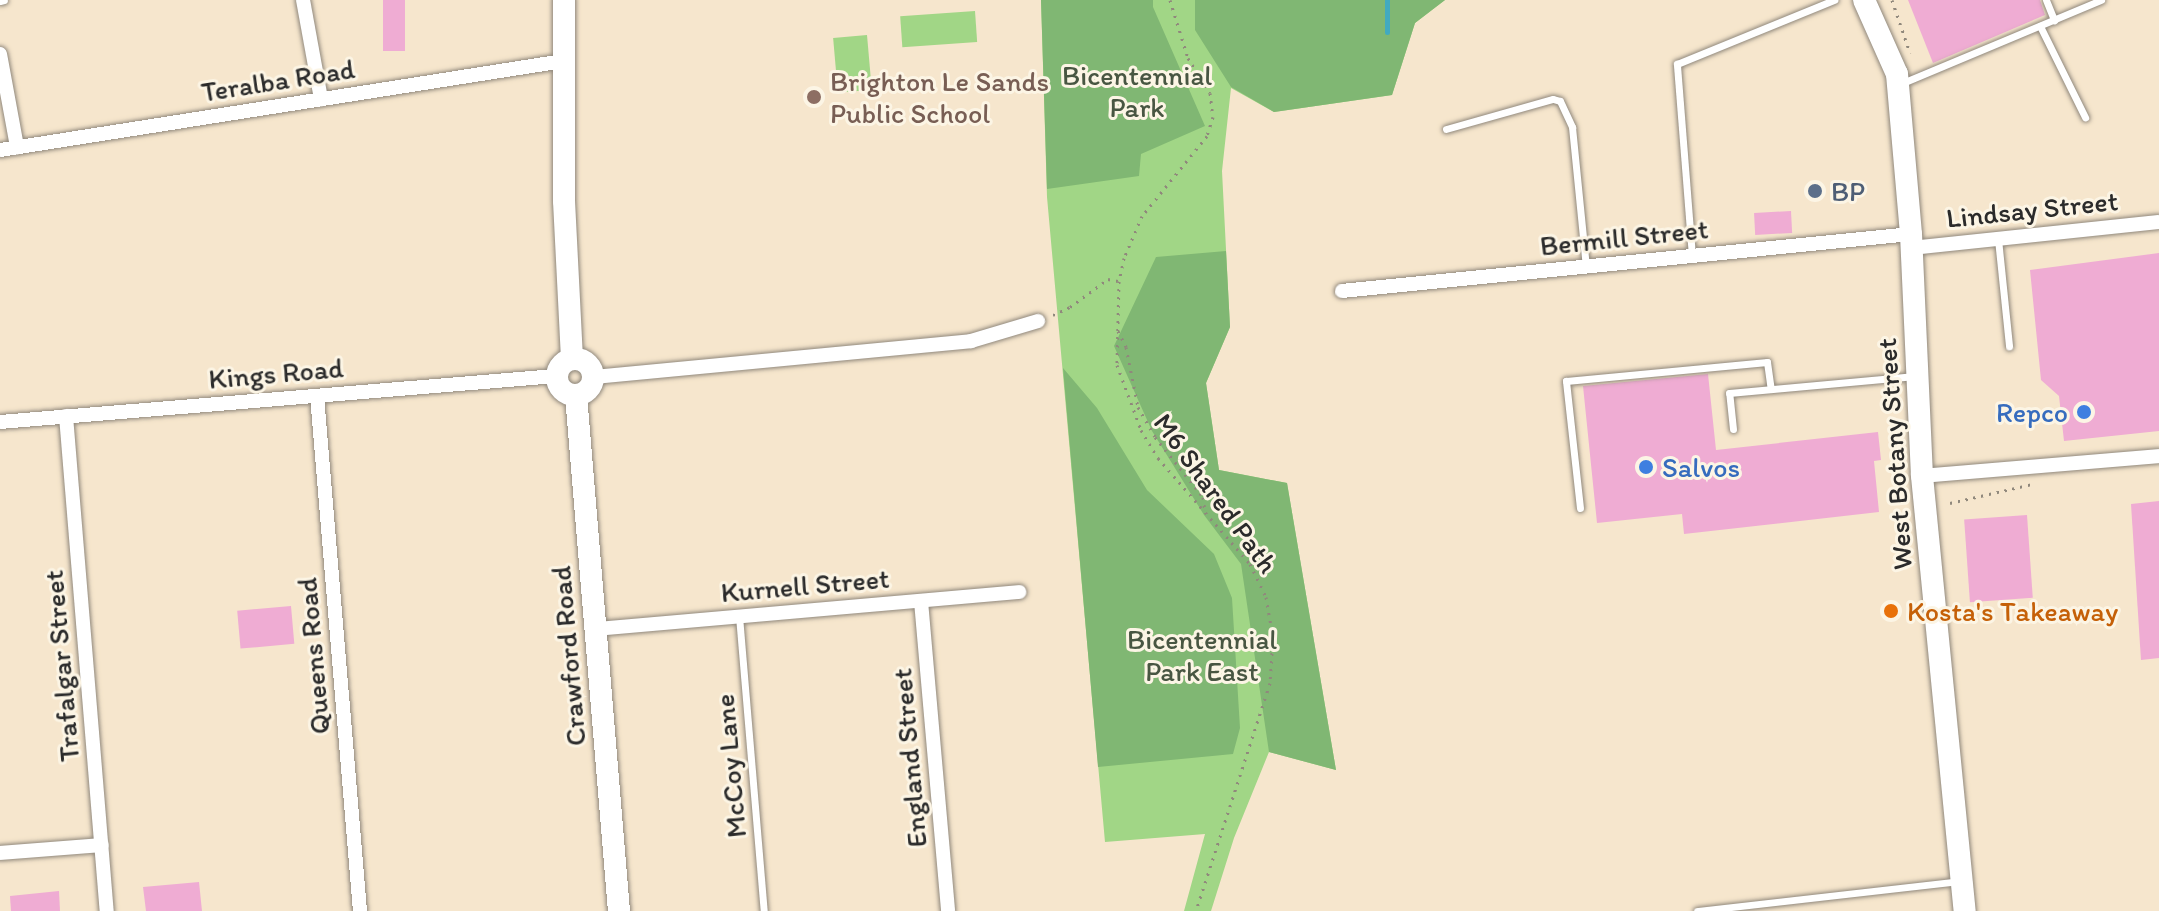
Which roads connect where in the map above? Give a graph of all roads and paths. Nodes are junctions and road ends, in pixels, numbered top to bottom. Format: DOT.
graph roads {
  1 [pos="303,0"];
  2 [pos="564,0"];
  3 [pos="1170,0"];
  4 [pos="1834,0"];
  5 [pos="1864,0"];
  6 [pos="2046,0"];
  7 [pos="2101,0"];
  8 [pos="2054,20"];
  9 [pos="2040,26"];
  10 [pos="0,54"];
  11 [pos="563,61"];
  12 [pos="1898,85"];
  13 [pos="321,99"];
  14 [pos="2085,117"];
  15 [pos="1446,129"];
  16 [pos="17,147"];
  17 [pos="0,150"];
  18 [pos="2159,222"];
  19 [pos="1998,239"];
  20 [pos="1911,241"];
  21 [pos="1692,256"];
  22 [pos="1586,267"];
  23 [pos="1119,281"];
  24 [pos="1342,291"];
  25 [pos="1038,321"];
  26 [pos="1117,330"];
  27 [pos="2009,346"];
  28 [pos="572,358"];
  29 [pos="556,376"];
  30 [pos="1917,376"];
  31 [pos="593,377"];
  32 [pos="1771,389"];
  33 [pos="576,395"];
  34 [pos="317,396"];
  35 [pos="66,416"];
  36 [pos="0,422"];
  37 [pos="1733,429"];
  38 [pos="2159,456"];
  39 [pos="1922,476"];
  40 [pos="2035,483"];
  41 [pos="1950,503"];
  42 [pos="1580,508"];
  43 [pos="1205,511"];
  44 [pos="1019,592"];
  45 [pos="921,601"];
  46 [pos="739,616"];
  47 [pos="596,629"];
  48 [pos="102,845"];
  49 [pos="0,853"];
  50 [pos="1962,880"];
  51 [pos="107,911"];
  52 [pos="360,911"];
  53 [pos="619,911"];
  54 [pos="764,911"];
  55 [pos="948,911"];
  56 [pos="1196,911"];
  57 [pos="1697,911"];
  58 [pos="1965,911"];
  1 -- 13 [label="street"];
  2 -- 11 [label="street"];
  3 -- 23 [label="path, M6 Shared Path"];
  4 -- 21 [label="lane"];
  5 -- 12 [label="street, West Botany Street"];
  6 -- 8 [label="lane"];
  7 -- 8 [label="lane"];
  8 -- 9 [label="lane"];
  9 -- 12 [label="lane"];
  9 -- 14 [label="lane"];
  10 -- 16 [label="street"];
  11 -- 13 [label="street, Teralba Road"];
  11 -- 28 [label="street"];
  12 -- 20 [label="street, West Botany Street"];
  13 -- 16 [label="street, Teralba Road"];
  15 -- 22 [label="lane"];
  16 -- 17 [label="street, Teralba Road"];
  18 -- 19 [label="street, Lindsay Street"];
  19 -- 20 [label="street, Lindsay Street"];
  19 -- 27 [label="lane"];
  20 -- 21 [label="street, Bermill Street"];
  20 -- 30 [label="street, West Botany Street"];
  21 -- 22 [label="street, Bermill Street"];
  22 -- 24 [label="street, Bermill Street"];
  23 -- 25 [label="path"];
  23 -- 26 [label="path, M6 Shared Path"];
  25 -- 31 [label="street"];
  26 -- 43 [label="path"];
  26 -- 43 [label="path, M6 Shared Path"];
  28 -- 29 [label="street"];
  28 -- 31 [label="street"];
  29 -- 33 [label="street"];
  29 -- 34 [label="street, Kings Road"];
  30 -- 32 [label="lane"];
  30 -- 39 [label="street, West Botany Street"];
  31 -- 33 [label="street"];
  32 -- 37 [label="lane"];
  32 -- 42 [label="lane"];
  33 -- 47 [label="street, Crawford Road"];
  34 -- 35 [label="street, Kings Road"];
  34 -- 52 [label="street, Queens Road"];
  35 -- 36 [label="street, Kings Road"];
  35 -- 48 [label="street, Trafalgar Street"];
  38 -- 39 [label="street"];
  39 -- 50 [label="street, West Botany Street"];
  40 -- 41 [label="path"];
  43 -- 56 [label="path, M6 Shared Path"];
  44 -- 45 [label="street, Kurnell Street"];
  45 -- 46 [label="street, Kurnell Street"];
  45 -- 55 [label="street, England Street"];
  46 -- 47 [label="street, Kurnell Street"];
  46 -- 54 [label="lane, McCoy Lane"];
  47 -- 53 [label="street, Crawford Road"];
  48 -- 49 [label="street"];
  48 -- 51 [label="street, Trafalgar Street"];
  50 -- 57 [label="lane"];
  50 -- 58 [label="street, West Botany Street"];
}
